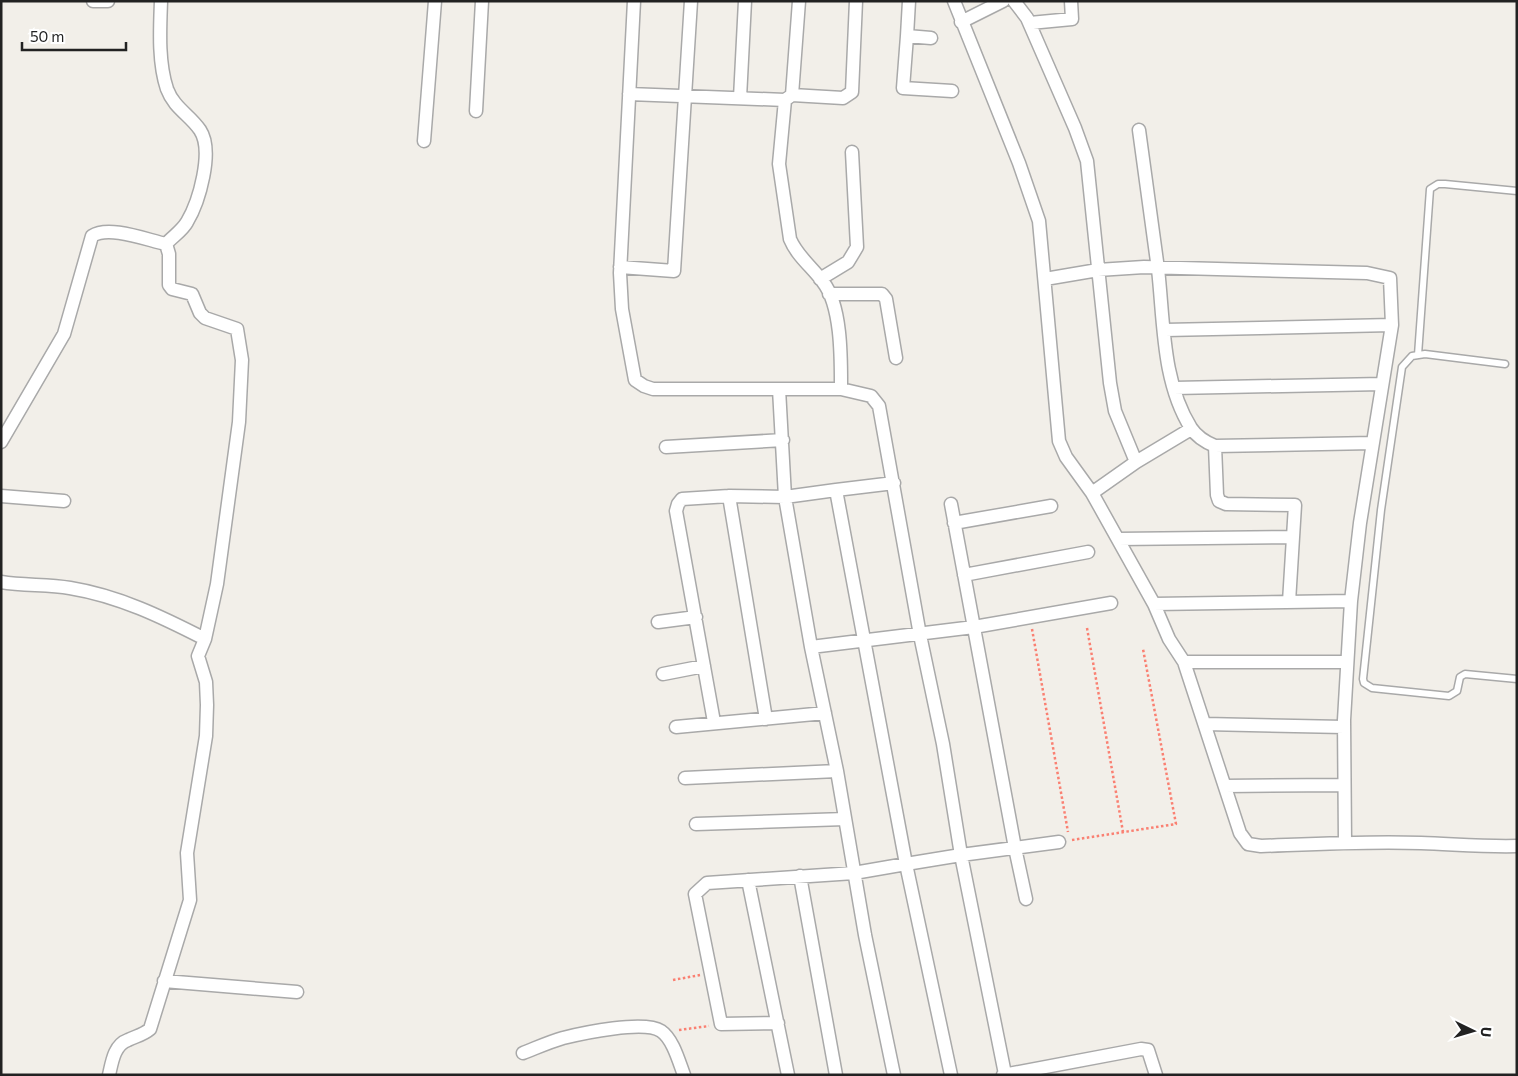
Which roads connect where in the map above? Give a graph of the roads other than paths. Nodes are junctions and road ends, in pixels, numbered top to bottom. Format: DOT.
graph roads {
  1 [pos="92,1"];
  2 [pos="108,1"];
  3 [pos="161,1"];
  4 [pos="435,1"];
  5 [pos="482,1"];
  6 [pos="634,1"];
  7 [pos="691,1"];
  8 [pos="745,1"];
  9 [pos="798,1"];
  10 [pos="856,1"];
  11 [pos="909,1"];
  12 [pos="954,1"];
  13 [pos="1003,1"];
  14 [pos="1014,1"];
  15 [pos="1071,1"];
  16 [pos="961,22"];
  17 [pos="1030,23"];
  18 [pos="907,36"];
  19 [pos="931,38"];
  20 [pos="952,91"];
  21 [pos="629,94"];
  22 [pos="685,96"];
  23 [pos="740,98"];
  24 [pos="788,98"];
  25 [pos="476,111"];
  26 [pos="1139,130"];
  27 [pos="424,141"];
  28 [pos="852,152"];
  29 [pos="1517,191"];
  30 [pos="166,244"];
  31 [pos="620,267"];
  32 [pos="1157,267"];
  33 [pos="1098,270"];
  34 [pos="820,279"];
  35 [pos="1045,279"];
  36 [pos="829,294"];
  37 [pos="1392,326"];
  38 [pos="1164,330"];
  39 [pos="1418,355"];
  40 [pos="896,358"];
  41 [pos="1504,364"];
  42 [pos="1382,384"];
  43 [pos="779,388"];
  44 [pos="1174,388"];
  45 [pos="841,389"];
  46 [pos="1192,429"];
  47 [pos="783,440"];
  48 [pos="1,442"];
  49 [pos="1373,443"];
  50 [pos="1215,446"];
  51 [pos="666,447"];
  52 [pos="1136,462"];
  53 [pos="894,483"];
  54 [pos="836,490"];
  55 [pos="1092,494"];
  56 [pos="1,496"];
  57 [pos="729,496"];
  58 [pos="785,497"];
  59 [pos="64,501"];
  60 [pos="951,504"];
  61 [pos="1051,506"];
  62 [pos="954,523"];
  63 [pos="1293,537"];
  64 [pos="1118,539"];
  65 [pos="1088,552"];
  66 [pos="964,575"];
  67 [pos="1,582"];
  68 [pos="1351,601"];
  69 [pos="1110,602"];
  70 [pos="1288,602"];
  71 [pos="1154,604"];
  72 [pos="696,616"];
  73 [pos="658,622"];
  74 [pos="974,627"];
  75 [pos="920,634"];
  76 [pos="205,639"];
  77 [pos="864,641"];
  78 [pos="811,647"];
  79 [pos="1184,662"];
  80 [pos="1347,662"];
  81 [pos="704,666"];
  82 [pos="663,674"];
  83 [pos="1517,678"];
  84 [pos="825,714"];
  85 [pos="766,719"];
  86 [pos="714,722"];
  87 [pos="1205,724"];
  88 [pos="676,727"];
  89 [pos="1344,727"];
  90 [pos="837,770"];
  91 [pos="685,778"];
  92 [pos="1344,785"];
  93 [pos="1225,786"];
  94 [pos="844,819"];
  95 [pos="696,824"];
  96 [pos="1059,842"];
  97 [pos="1345,842"];
  98 [pos="1517,846"];
  99 [pos="1015,848"];
  100 [pos="961,855"];
  101 [pos="906,864"];
  102 [pos="854,873"];
  103 [pos="800,876"];
  104 [pos="748,880"];
  105 [pos="1026,899"];
  106 [pos="164,981"];
  107 [pos="296,992"];
  108 [pos="778,1023"];
  109 [pos="523,1053"];
  110 [pos="109,1075"];
  111 [pos="684,1075"];
  112 [pos="788,1075"];
  113 [pos="836,1075"];
  114 [pos="894,1075"];
  115 [pos="951,1075"];
  116 [pos="1004,1075"];
  117 [pos="1156,1075"];
  1 -- 2 [label="street"];
  3 -- 30 [label="street"];
  4 -- 27 [label="street"];
  5 -- 25 [label="street"];
  6 -- 21 [label="street"];
  7 -- 22 [label="street"];
  8 -- 23 [label="street"];
  9 -- 24 [label="street"];
  10 -- 24 [label="street"];
  11 -- 18 [label="street"];
  12 -- 16 [label="street"];
  13 -- 16 [label="street"];
  14 -- 17 [label="street"];
  15 -- 17 [label="street"];
  16 -- 35 [label="street"];
  17 -- 33 [label="street"];
  18 -- 19 [label="street"];
  18 -- 20 [label="street"];
  21 -- 22 [label="street"];
  21 -- 31 [label="street"];
  22 -- 23 [label="street"];
  22 -- 31 [label="street"];
  23 -- 24 [label="street"];
  24 -- 34 [label="street"];
  26 -- 32 [label="street"];
  28 -- 34 [label="street"];
  29 -- 39 [label="lane"];
  30 -- 48 [label="street"];
  30 -- 76 [label="street"];
  31 -- 43 [label="street"];
  32 -- 33 [label="street"];
  32 -- 37 [label="street"];
  32 -- 38 [label="street"];
  33 -- 35 [label="street"];
  33 -- 52 [label="street"];
  34 -- 36 [label="street"];
  35 -- 55 [label="street"];
  36 -- 40 [label="street"];
  36 -- 45 [label="street"];
  37 -- 38 [label="street"];
  37 -- 42 [label="street"];
  38 -- 44 [label="street"];
  39 -- 41 [label="lane"];
  39 -- 83 [label="lane"];
  42 -- 44 [label="street"];
  42 -- 49 [label="street"];
  43 -- 45 [label="street"];
  43 -- 47 [label="street"];
  44 -- 46 [label="street"];
  45 -- 53 [label="street"];
  46 -- 50 [label="street"];
  46 -- 52 [label="street"];
  47 -- 51 [label="street"];
  47 -- 58 [label="street"];
  49 -- 50 [label="street"];
  49 -- 68 [label="street"];
  50 -- 63 [label="street"];
  52 -- 55 [label="street"];
  53 -- 54 [label="street"];
  53 -- 75 [label="street"];
  54 -- 58 [label="street"];
  54 -- 77 [label="street"];
  55 -- 64 [label="street"];
  56 -- 59 [label="street"];
  57 -- 58 [label="street"];
  57 -- 72 [label="street"];
  57 -- 85 [label="street"];
  58 -- 78 [label="street"];
  60 -- 62 [label="street"];
  61 -- 62 [label="street"];
  62 -- 66 [label="street"];
  63 -- 64 [label="street"];
  63 -- 70 [label="street"];
  64 -- 71 [label="street"];
  65 -- 66 [label="street"];
  66 -- 74 [label="street"];
  67 -- 76 [label="street"];
  68 -- 70 [label="street"];
  68 -- 80 [label="street"];
  69 -- 74 [label="street"];
  70 -- 71 [label="street"];
  71 -- 79 [label="street"];
  72 -- 73 [label="street"];
  72 -- 81 [label="street"];
  74 -- 75 [label="street"];
  74 -- 99 [label="street"];
  75 -- 77 [label="street"];
  75 -- 100 [label="street"];
  76 -- 106 [label="street"];
  77 -- 78 [label="street"];
  77 -- 101 [label="street"];
  78 -- 84 [label="street"];
  79 -- 80 [label="street"];
  79 -- 87 [label="street"];
  80 -- 89 [label="street"];
  81 -- 82 [label="street"];
  81 -- 86 [label="street"];
  84 -- 85 [label="street"];
  84 -- 90 [label="street"];
  85 -- 86 [label="street"];
  86 -- 88 [label="street"];
  87 -- 89 [label="street"];
  87 -- 93 [label="street"];
  89 -- 92 [label="street"];
  90 -- 91 [label="street"];
  90 -- 94 [label="street"];
  92 -- 93 [label="street"];
  92 -- 97 [label="street"];
  93 -- 97 [label="street"];
  94 -- 95 [label="street"];
  94 -- 102 [label="street"];
  96 -- 99 [label="street"];
  97 -- 98 [label="street"];
  99 -- 100 [label="street"];
  99 -- 105 [label="street"];
  100 -- 101 [label="street"];
  100 -- 116 [label="street"];
  101 -- 102 [label="street"];
  101 -- 115 [label="street"];
  102 -- 103 [label="street"];
  102 -- 114 [label="street"];
  103 -- 104 [label="street"];
  103 -- 113 [label="street"];
  104 -- 108 [label="street"];
  104 -- 108 [label="street"];
  106 -- 107 [label="street"];
  106 -- 110 [label="street"];
  108 -- 112 [label="street"];
  109 -- 111 [label="street"];
  116 -- 117 [label="street"];
}
